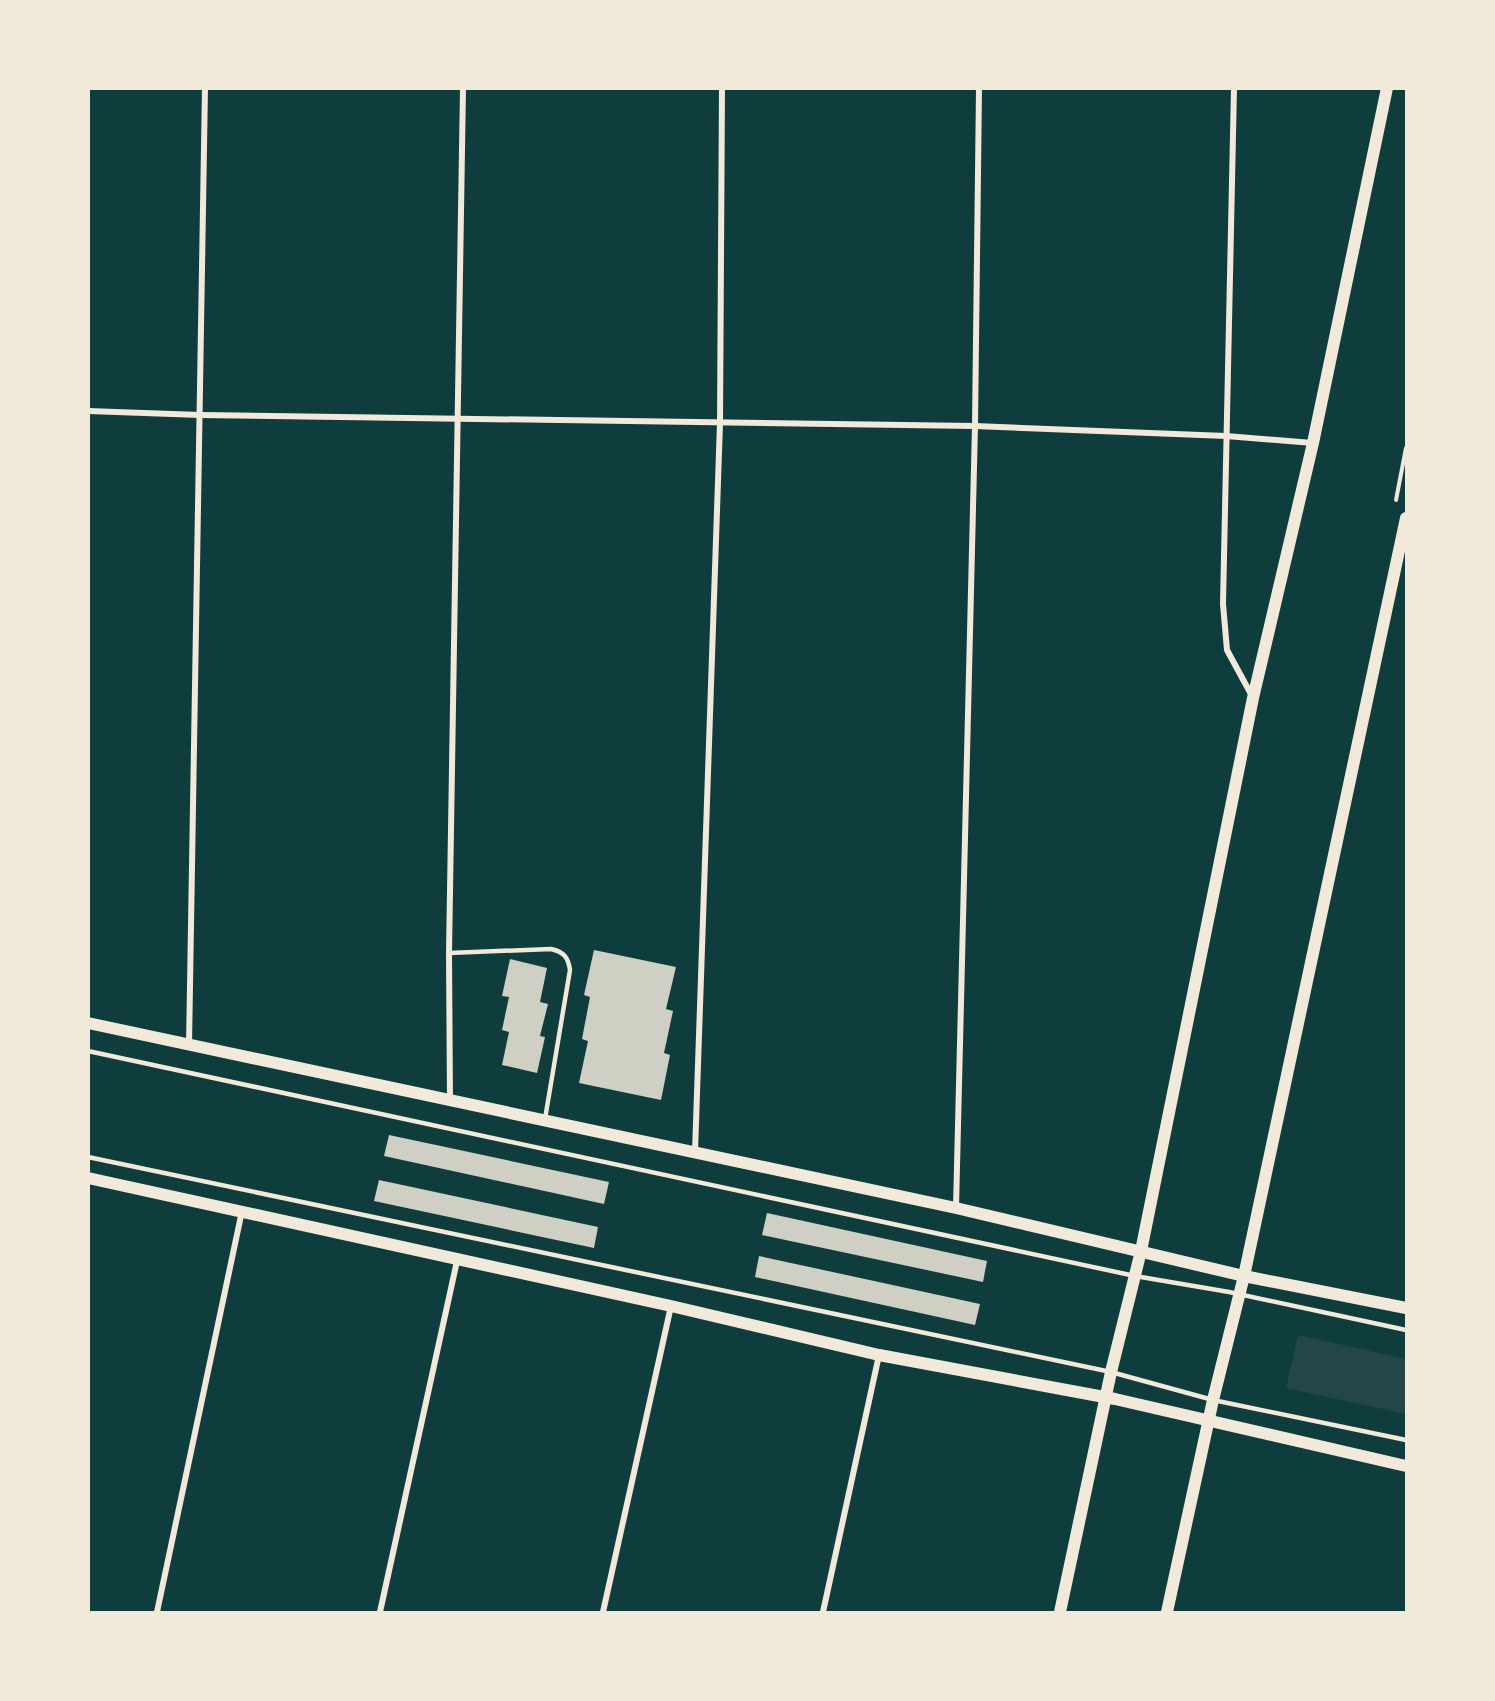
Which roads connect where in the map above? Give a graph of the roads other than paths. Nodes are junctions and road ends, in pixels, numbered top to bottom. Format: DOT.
graph roads {
  1 [pos="205,88"];
  2 [pos="463,88"];
  3 [pos="722,88"];
  4 [pos="979,88"];
  5 [pos="1234,88"];
  6 [pos="1387,88"];
  7 [pos="88,411"];
  8 [pos="200,415"];
  9 [pos="458,418"];
  10 [pos="720,423"];
  11 [pos="975,426"];
  12 [pos="1226,436"];
  13 [pos="1313,443"];
  14 [pos="1407,519"];
  15 [pos="1253,698"];
  16 [pos="448,953"];
  17 [pos="88,1023"];
  18 [pos="189,1045"];
  19 [pos="88,1051"];
  20 [pos="450,1101"];
  21 [pos="544,1119"];
  22 [pos="695,1152"];
  23 [pos="88,1157"];
  24 [pos="88,1178"];
  25 [pos="956,1209"];
  26 [pos="242,1211"];
  27 [pos="1141,1251"];
  28 [pos="457,1261"];
  29 [pos="1135,1276"];
  30 [pos="1244,1276"];
  31 [pos="1238,1295"];
  32 [pos="671,1306"];
  33 [pos="1407,1308"];
  34 [pos="1407,1330"];
  35 [pos="879,1355"];
  36 [pos="1111,1372"];
  37 [pos="1106,1397"];
  38 [pos="1213,1400"];
  39 [pos="1208,1421"];
  40 [pos="1407,1440"];
  41 [pos="1407,1466"];
  42 [pos="157,1612"];
  43 [pos="380,1612"];
  44 [pos="603,1612"];
  45 [pos="823,1612"];
  46 [pos="1060,1612"];
  47 [pos="1167,1612"];
  1 -- 8 [label="street"];
  2 -- 9 [label="street"];
  3 -- 10 [label="street"];
  4 -- 11 [label="street"];
  5 -- 12 [label="street"];
  6 -- 13 [label="main road"];
  7 -- 8 [label="street"];
  8 -- 9 [label="street"];
  8 -- 18 [label="street"];
  9 -- 10 [label="street"];
  9 -- 16 [label="street"];
  10 -- 11 [label="street"];
  10 -- 22 [label="street"];
  11 -- 12 [label="street"];
  11 -- 25 [label="street"];
  12 -- 13 [label="street"];
  12 -- 15 [label="street"];
  13 -- 15 [label="main road"];
  14 -- 30 [label="main road"];
  15 -- 27 [label="main road"];
  16 -- 20 [label="street"];
  16 -- 21 [label="lane"];
  17 -- 18 [label="main road"];
  18 -- 20 [label="main road"];
  19 -- 29 [label="lane"];
  20 -- 21 [label="main road"];
  21 -- 22 [label="main road"];
  22 -- 25 [label="main road"];
  23 -- 36 [label="lane"];
  24 -- 26 [label="main road"];
  25 -- 27 [label="main road"];
  26 -- 28 [label="main road"];
  26 -- 42 [label="street"];
  27 -- 29 [label="main road"];
  27 -- 30 [label="main road"];
  28 -- 32 [label="main road"];
  28 -- 43 [label="street"];
  29 -- 31 [label="lane"];
  29 -- 36 [label="main road"];
  30 -- 31 [label="main road"];
  30 -- 33 [label="main road"];
  31 -- 34 [label="lane"];
  31 -- 38 [label="main road"];
  32 -- 35 [label="main road"];
  32 -- 44 [label="street"];
  35 -- 37 [label="main road"];
  35 -- 45 [label="street"];
  36 -- 37 [label="main road"];
  36 -- 38 [label="lane"];
  37 -- 39 [label="main road"];
  37 -- 46 [label="main road"];
  38 -- 39 [label="main road"];
  38 -- 40 [label="lane"];
  39 -- 41 [label="main road"];
  39 -- 47 [label="main road"];
}
